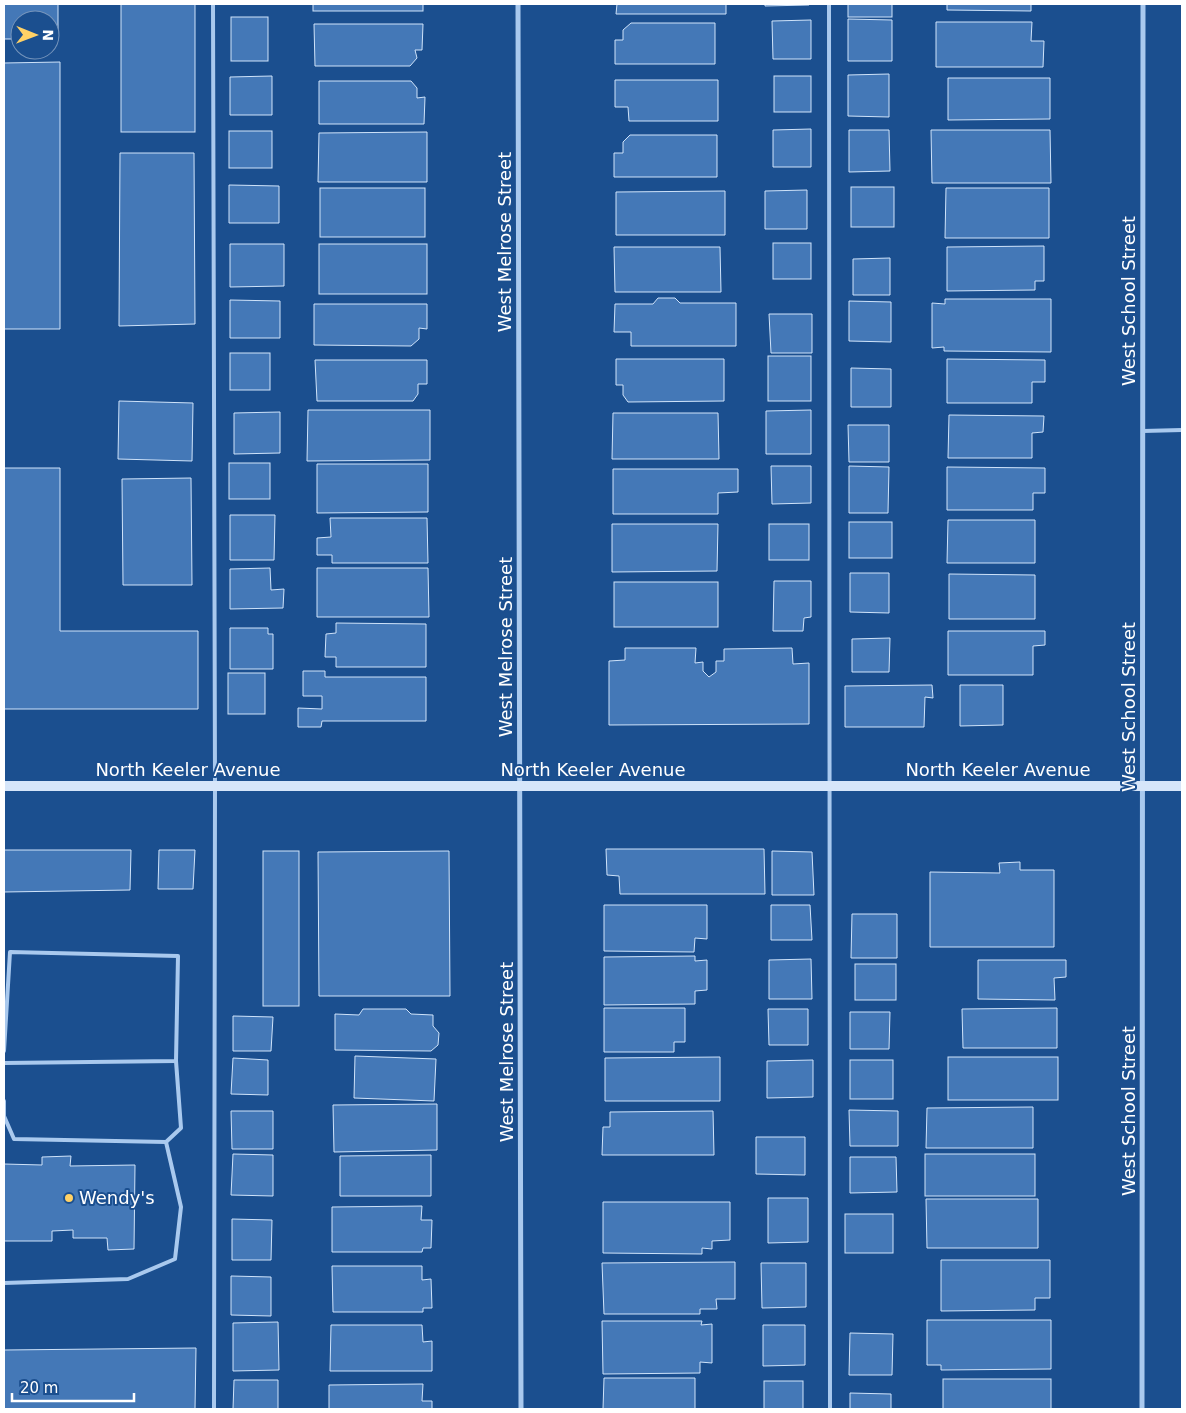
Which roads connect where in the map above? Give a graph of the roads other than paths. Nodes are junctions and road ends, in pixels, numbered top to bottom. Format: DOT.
graph roads {
  1 [pos="213,4"];
  2 [pos="518,4"];
  3 [pos="829,4"];
  4 [pos="1143,4"];
  5 [pos="1182,430"];
  6 [pos="1143,432"];
  7 [pos="4,786"];
  8 [pos="215,786"];
  9 [pos="520,786"];
  10 [pos="830,786"];
  11 [pos="1143,786"];
  12 [pos="1182,786"];
  13 [pos="4,1051"];
  14 [pos="176,1061"];
  15 [pos="4,1063"];
  16 [pos="4,1100"];
  17 [pos="166,1142"];
  18 [pos="4,1283"];
  19 [pos="214,1409"];
  20 [pos="521,1409"];
  21 [pos="830,1409"];
  22 [pos="1142,1409"];
  1 -- 8 [label="lane"];
  2 -- 9 [label="street, West Melrose Street"];
  3 -- 10 [label="lane"];
  4 -- 6 [label="street, West School Street"];
  5 -- 6 [label="lane"];
  6 -- 11 [label="street, West School Street"];
  7 -- 8 [label="street, North Keeler Avenue"];
  8 -- 9 [label="street, North Keeler Avenue"];
  8 -- 19 [label="lane"];
  9 -- 10 [label="street, North Keeler Avenue"];
  9 -- 20 [label="street, West Melrose Street"];
  10 -- 11 [label="street, North Keeler Avenue"];
  10 -- 21 [label="lane"];
  11 -- 12 [label="street, North Keeler Avenue"];
  11 -- 22 [label="street, West School Street"];
  13 -- 14 [label="lane"];
  14 -- 15 [label="lane"];
  14 -- 17 [label="lane"];
  16 -- 17 [label="lane"];
  17 -- 18 [label="lane"];
}
